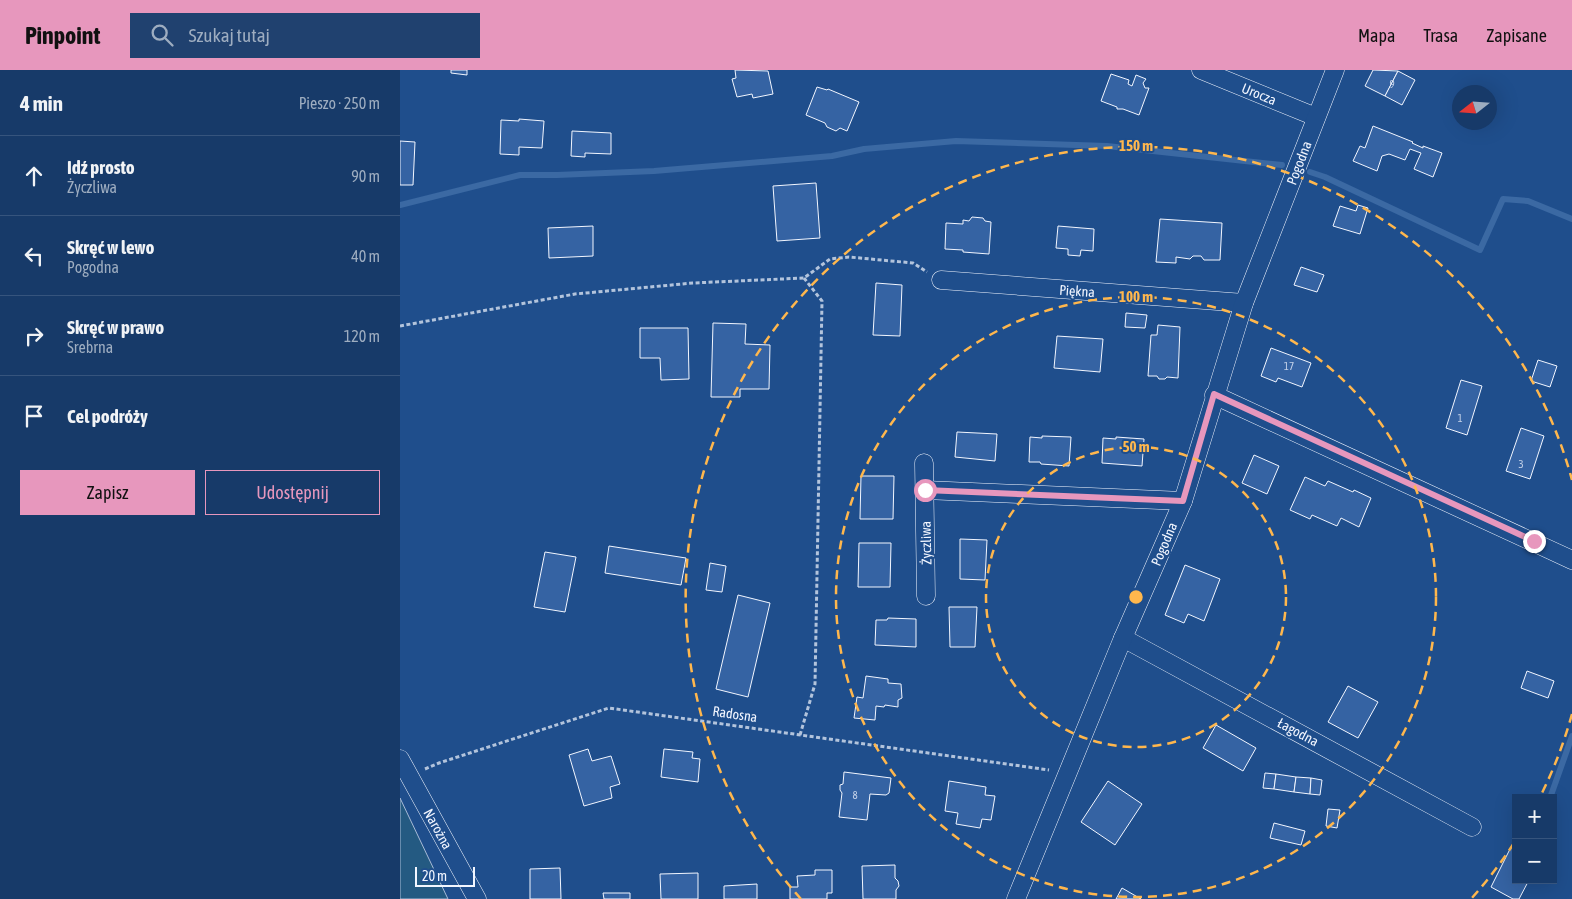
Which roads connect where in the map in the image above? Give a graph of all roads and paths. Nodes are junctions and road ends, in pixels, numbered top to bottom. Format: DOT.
graph roads {
  1 [pos="1201,70"];
  2 [pos="1335,70"];
  3 [pos="1316,117"];
  4 [pos="804,278"];
  5 [pos="941,280"];
  6 [pos="1244,303"];
  7 [pos="400,326"];
  8 [pos="1214,394"];
  9 [pos="924,463"];
  10 [pos="925,490"];
  11 [pos="1183,501"];
  12 [pos="1572,560"];
  13 [pos="926,596"];
  14 [pos="1123,638"];
  15 [pos="800,735"];
  16 [pos="400,759"];
  17 [pos="1067,772"];
  18 [pos="408,776"];
  19 [pos="1472,827"];
  20 [pos="477,899"];
  21 [pos="1016,899"];
  1 -- 3 [label="street, Urocza"];
  2 -- 3 [label="street, Pogodna"];
  3 -- 6 [label="street, Pogodna"];
  4 -- 5 [label="path"];
  4 -- 7 [label="path"];
  4 -- 15 [label="path"];
  5 -- 6 [label="street, Piękna"];
  6 -- 8 [label="street, Pogodna"];
  8 -- 11 [label="street, Pogodna"];
  8 -- 12 [label="street"];
  9 -- 10 [label="street, Życzliwa"];
  10 -- 11 [label="street"];
  10 -- 13 [label="street, Życzliwa"];
  11 -- 14 [label="street, Pogodna"];
  14 -- 17 [label="street, Pogodna"];
  14 -- 19 [label="street, Łagodna"];
  15 -- 17 [label="path, Radosna"];
  15 -- 18 [label="path, Radosna"];
  16 -- 18 [label="street, Narożna"];
  17 -- 21 [label="street, Pogodna"];
  18 -- 20 [label="street, Narożna"];
}
